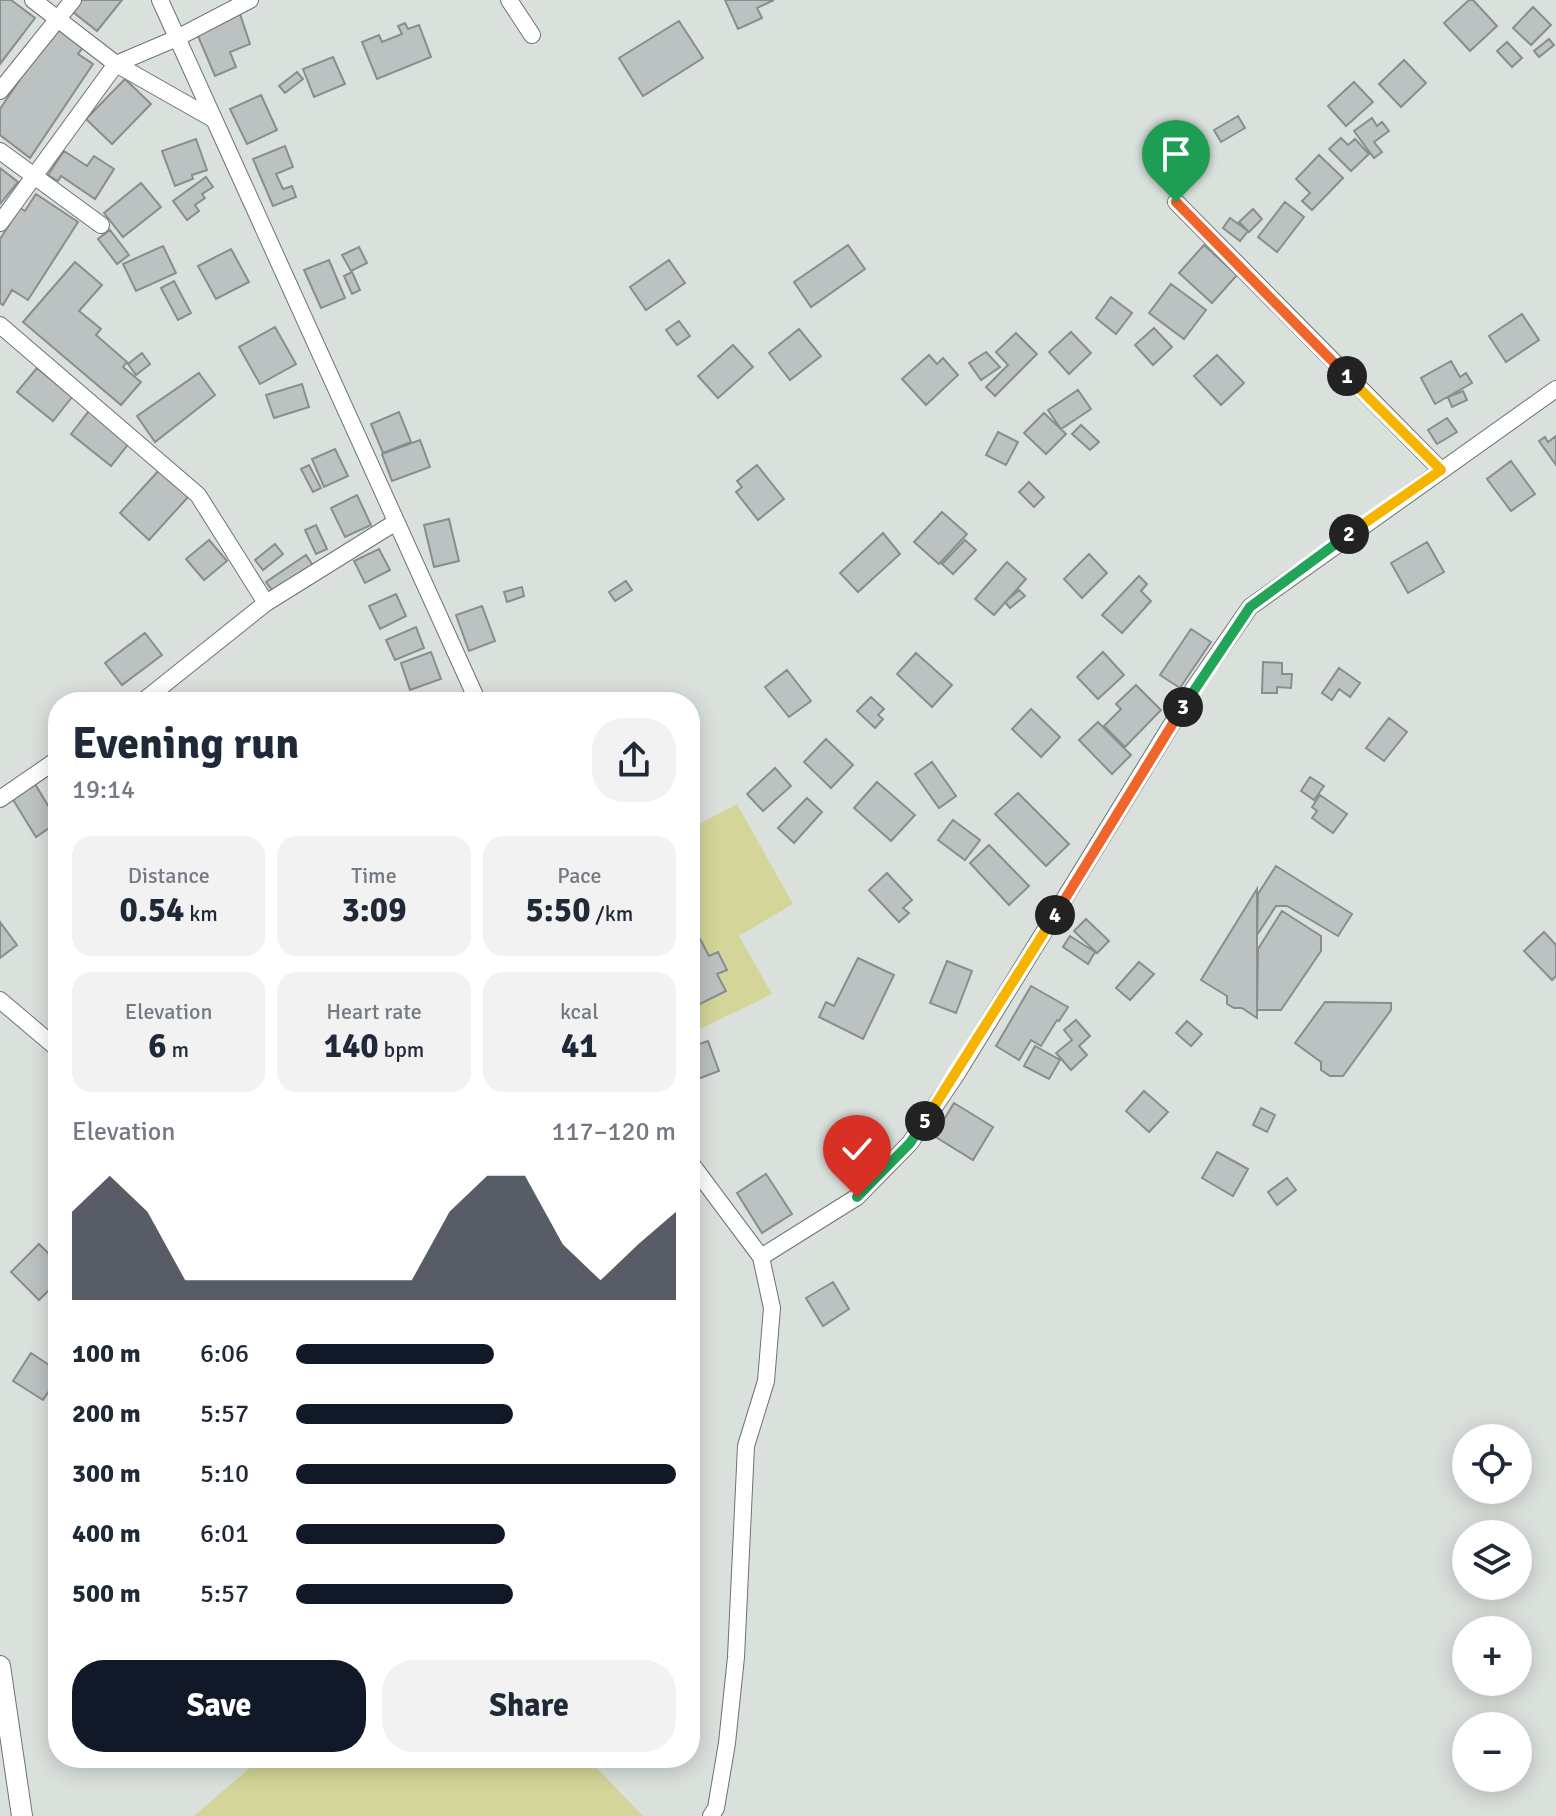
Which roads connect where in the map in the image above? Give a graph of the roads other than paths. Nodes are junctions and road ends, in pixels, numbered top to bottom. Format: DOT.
graph roads {
  1 [pos="33,0"];
  2 [pos="73,0"];
  3 [pos="160,0"];
  4 [pos="250,0"];
  5 [pos="509,0"];
  6 [pos="58,20"];
  7 [pos="532,35"];
  8 [pos="177,38"];
  9 [pos="116,64"];
  10 [pos="0,91"];
  11 [pos="213,119"];
  12 [pos="0,151"];
  13 [pos="33,176"];
  14 [pos="1176,202"];
  15 [pos="0,223"];
  16 [pos="101,225"];
  17 [pos="0,325"];
  18 [pos="1556,389"];
  19 [pos="1441,470"];
  20 [pos="396,522"];
  21 [pos="266,603"];
  22 [pos="155,692"];
  23 [pos="473,692"];
  24 [pos="48,766"];
  25 [pos="0,799"];
  26 [pos="0,1000"];
  27 [pos="48,1041"];
  28 [pos="700,1175"];
  29 [pos="761,1257"];
  30 [pos="0,1666"];
  31 [pos="22,1816"];
  32 [pos="711,1816"];
  1 -- 6 [label="street"];
  2 -- 6 [label="street"];
  3 -- 8 [label="street"];
  4 -- 8 [label="street"];
  5 -- 7 [label="street"];
  6 -- 9 [label="street"];
  6 -- 10 [label="street"];
  8 -- 9 [label="street"];
  8 -- 11 [label="street"];
  9 -- 11 [label="street"];
  9 -- 13 [label="street"];
  11 -- 20 [label="street"];
  12 -- 13 [label="street"];
  13 -- 15 [label="street"];
  13 -- 16 [label="street"];
  14 -- 19 [label="street"];
  17 -- 21 [label="street"];
  18 -- 19 [label="street"];
  19 -- 29 [label="street"];
  20 -- 21 [label="street"];
  20 -- 23 [label="street"];
  21 -- 22 [label="street"];
  24 -- 25 [label="street"];
  26 -- 27 [label="street"];
  28 -- 29 [label="street"];
  29 -- 32 [label="street"];
  30 -- 31 [label="street"];
}
